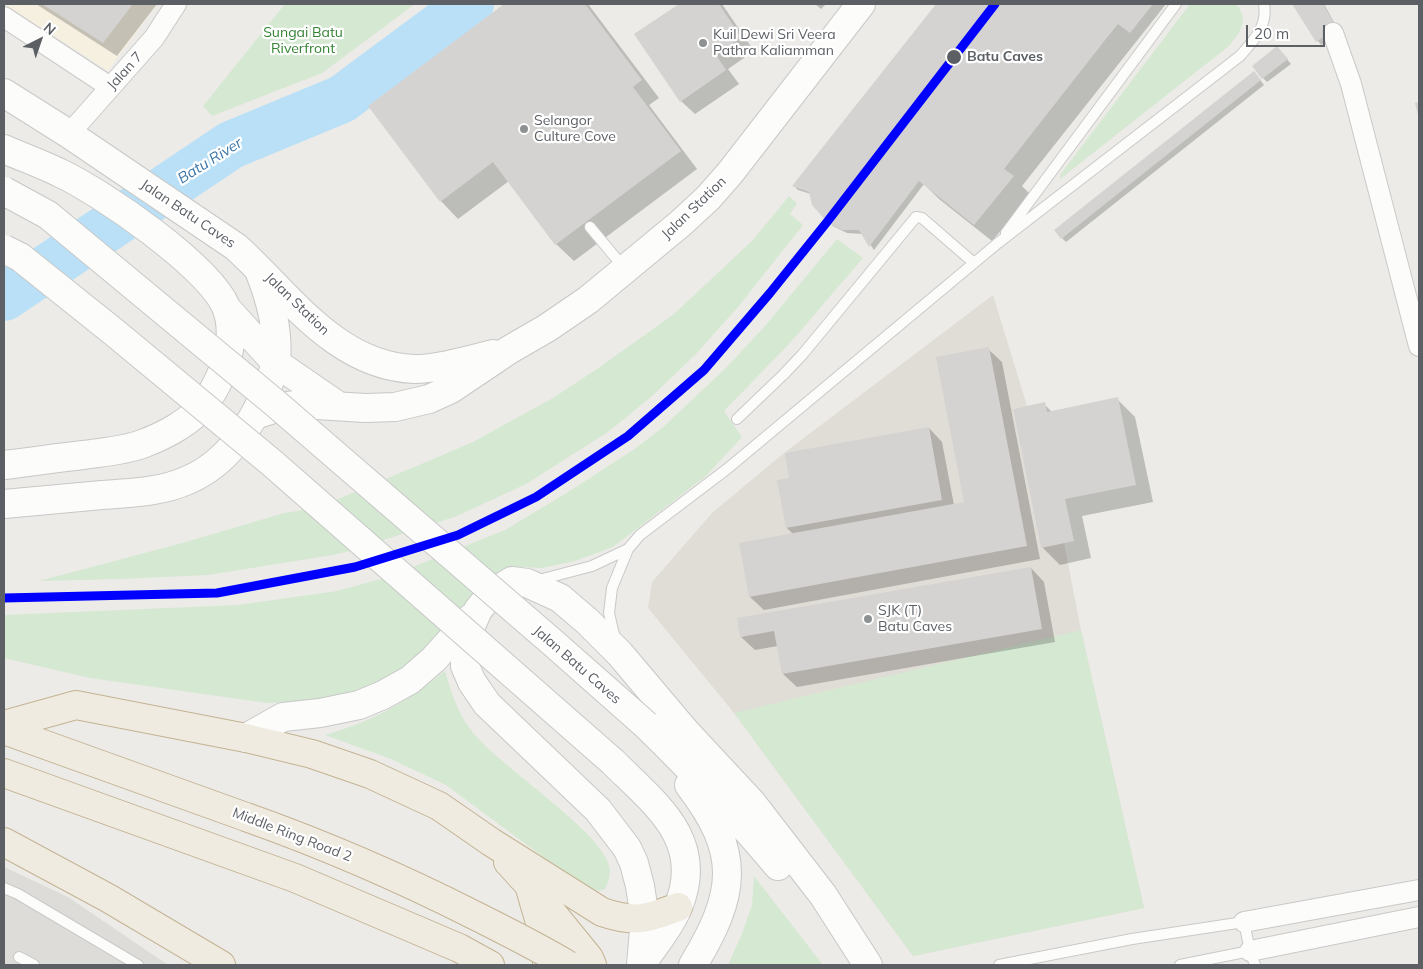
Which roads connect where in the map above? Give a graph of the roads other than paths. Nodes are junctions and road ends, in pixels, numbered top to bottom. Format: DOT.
graph roads {
  1 [pos="176,4"];
  2 [pos="861,4"];
  3 [pos="1176,4"];
  4 [pos="1264,4"];
  5 [pos="4,17"];
  6 [pos="1333,33"];
  7 [pos="110,87"];
  8 [pos="4,93"];
  9 [pos="78,140"];
  10 [pos="4,149"];
  11 [pos="4,191"];
  12 [pos="590,227"];
  13 [pos="998,243"];
  14 [pos="4,249"];
  15 [pos="974,263"];
  16 [pos="258,267"];
  17 [pos="626,270"];
  18 [pos="226,309"];
  19 [pos="1419,346"];
  20 [pos="509,350"];
  21 [pos="276,363"];
  22 [pos="338,405"];
  23 [pos="255,415"];
  24 [pos="737,418"];
  25 [pos="4,465"];
  26 [pos="4,504"];
  27 [pos="628,549"];
  28 [pos="527,583"];
  29 [pos="478,610"];
  30 [pos="620,654"];
  31 [pos="4,725"];
  32 [pos="646,725"];
  33 [pos="4,730"];
  34 [pos="246,738"];
  35 [pos="4,773"];
  36 [pos="4,842"];
  37 [pos="491,842"];
  38 [pos="529,885"];
  39 [pos="4,888"];
  40 [pos="1419,890"];
  41 [pos="678,908"];
  42 [pos="1419,917"];
  43 [pos="645,918"];
  44 [pos="1244,922"];
  45 [pos="19,957"];
  46 [pos="1252,958"];
  47 [pos="217,964"];
  48 [pos="34,965"];
  49 [pos="138,965"];
  50 [pos="490,965"];
  51 [pos="547,965"];
  52 [pos="568,965"];
  53 [pos="592,965"];
  54 [pos="641,965"];
  55 [pos="693,965"];
  56 [pos="859,965"];
  57 [pos="868,965"];
  58 [pos="999,965"];
  59 [pos="1180,965"];
  1 -- 7 [label="street, Jalan 7"];
  2 -- 17 [label="main road, Jalan Station"];
  3 -- 13 [label="lane"];
  4 -- 13 [label="lane"];
  5 -- 7 [label="street"];
  6 -- 19 [label="street"];
  7 -- 9 [label="street, Jalan 7"];
  8 -- 9 [label="main road, Jalan Batu Caves"];
  9 -- 16 [label="main road, Jalan Batu Caves"];
  10 -- 18 [label="main road"];
  11 -- 32 [label="main road, Jalan Batu Caves, bridge"];
  12 -- 17 [label="lane"];
  13 -- 15 [label="lane"];
  14 -- 41 [label="main road, bridge"];
  15 -- 24 [label="lane"];
  15 -- 27 [label="lane"];
  16 -- 20 [label="main road, Jalan Station"];
  16 -- 21 [label="main road, Jalan Batu Caves"];
  17 -- 20 [label="main road, Jalan Station"];
  18 -- 21 [label="main road, Jalan Station"];
  18 -- 25 [label="main road"];
  20 -- 22 [label="main road, Jalan Station"];
  21 -- 22 [label="main road, Jalan Station"];
  21 -- 23 [label="main road, Jalan Batu Caves"];
  22 -- 23 [label="main road"];
  23 -- 26 [label="main road, Jalan Batu Caves"];
  27 -- 28 [label="lane"];
  27 -- 30 [label="lane"];
  28 -- 29 [label="main road"];
  28 -- 30 [label="main road"];
  29 -- 34 [label="main road"];
  29 -- 43 [label="main road"];
  30 -- 57 [label="main road"];
  31 -- 34 [label="highway"];
  32 -- 55 [label="main road"];
  32 -- 56 [label="main road, Jalan Batu Caves"];
  33 -- 52 [label="highway, Middle Ring Road 2, bridge"];
  34 -- 37 [label="highway"];
  35 -- 50 [label="highway"];
  36 -- 47 [label="highway"];
  37 -- 38 [label="highway"];
  37 -- 43 [label="highway"];
  38 -- 51 [label="highway"];
  38 -- 53 [label="highway"];
  39 -- 49 [label="lane"];
  40 -- 44 [label="street"];
  41 -- 43 [label="highway"];
  41 -- 54 [label="main road"];
  42 -- 46 [label="street"];
  43 -- 54 [label="main road"];
  44 -- 46 [label="lane"];
  44 -- 58 [label="lane"];
  45 -- 48 [label="lane"];
  46 -- 59 [label="lane"];
}
